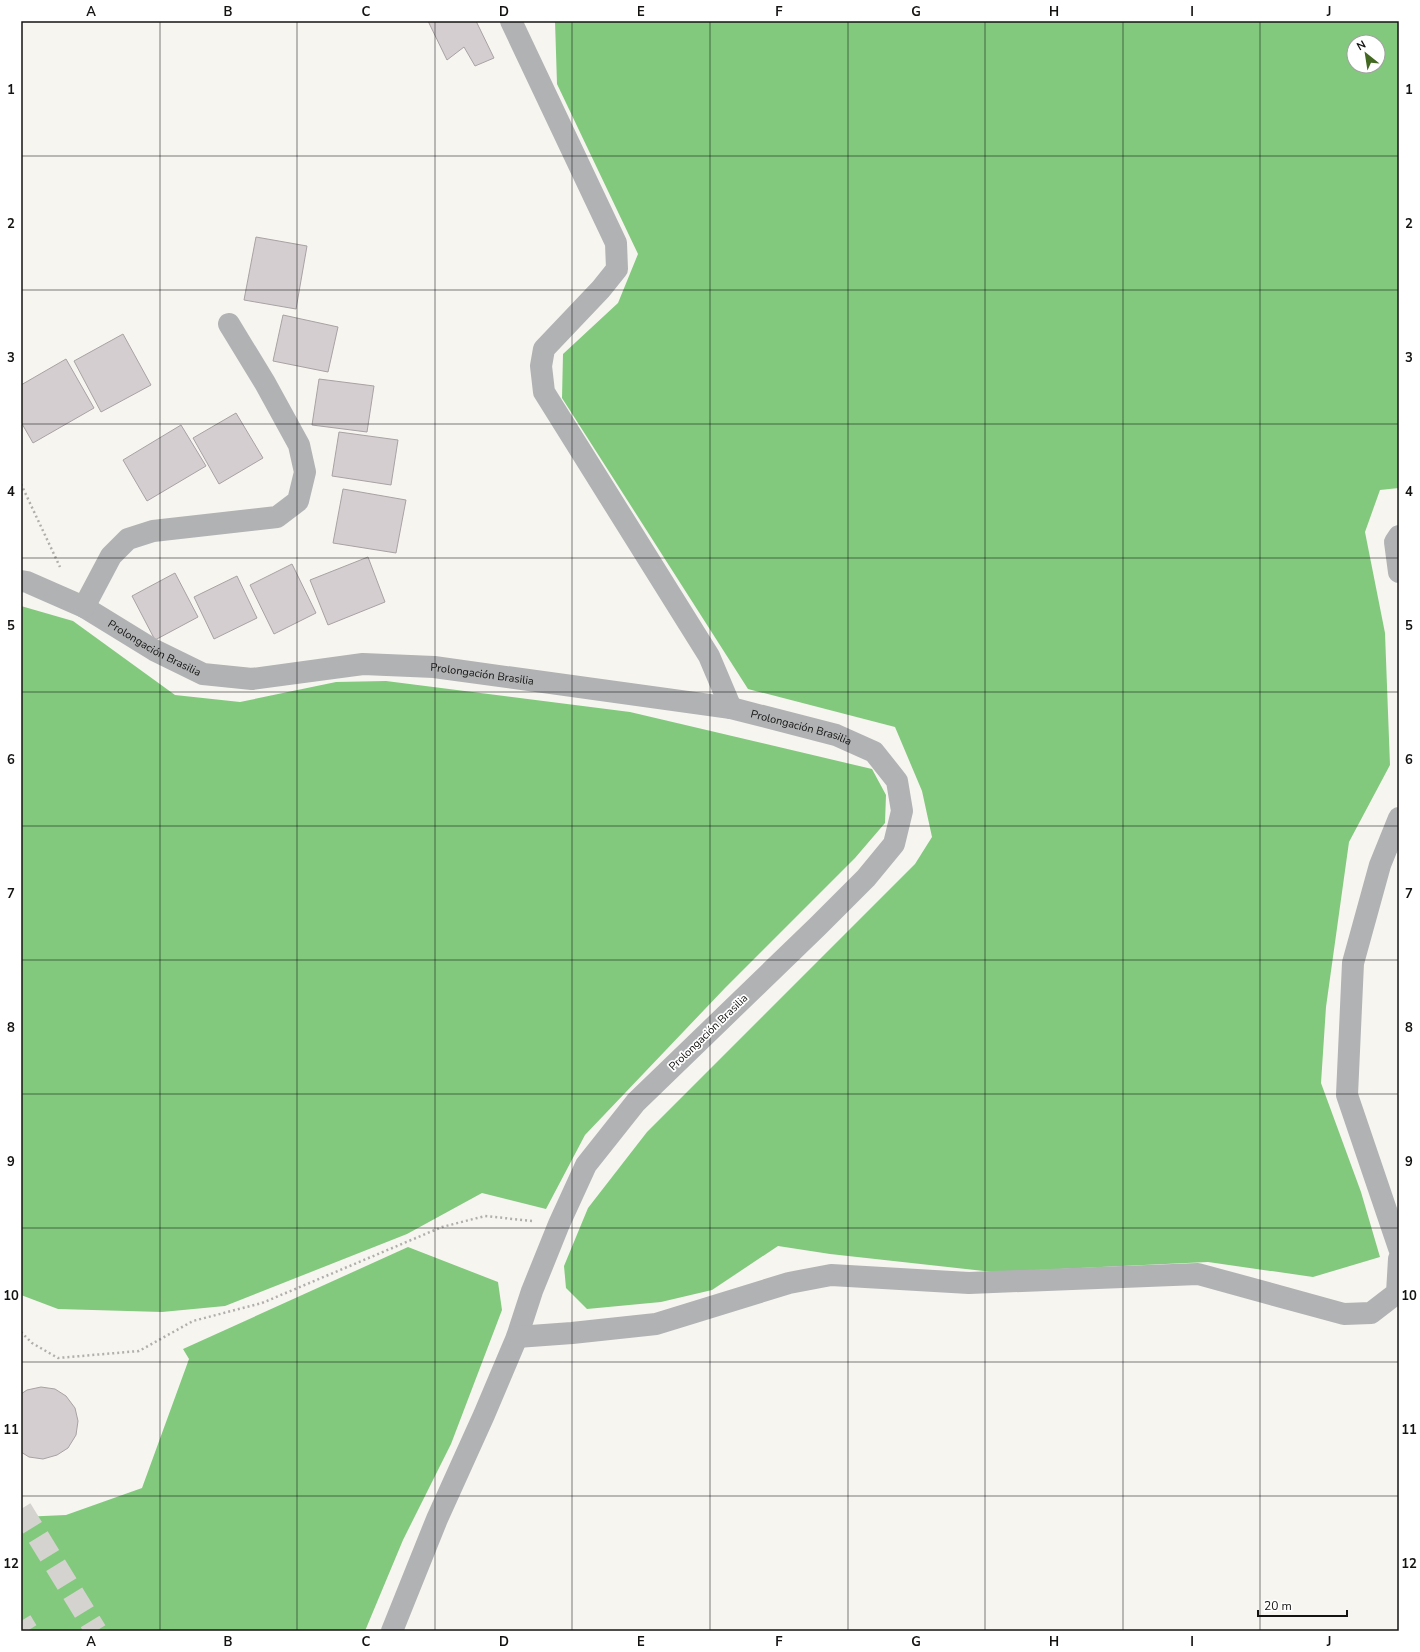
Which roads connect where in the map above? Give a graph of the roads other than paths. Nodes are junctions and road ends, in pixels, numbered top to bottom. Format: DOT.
graph roads {
  1 [pos="511,21"];
  2 [pos="229,324"];
  3 [pos="1399,536"];
  4 [pos="1399,572"];
  5 [pos="21,581"];
  6 [pos="81,605"];
  7 [pos="730,708"];
  8 [pos="1399,818"];
  9 [pos="1399,1248"];
  10 [pos="1399,1259"];
  11 [pos="517,1337"];
  12 [pos="392,1631"];
  1 -- 7 [label="street"];
  2 -- 6 [label="street"];
  3 -- 4 [label="street"];
  5 -- 6 [label="street, Prolongación Brasilia"];
  6 -- 7 [label="street, Prolongación Brasilia"];
  7 -- 11 [label="street, Prolongación Brasilia"];
  8 -- 9 [label="street"];
  10 -- 11 [label="street"];
  11 -- 12 [label="street, Prolongación Brasilia"];
}
